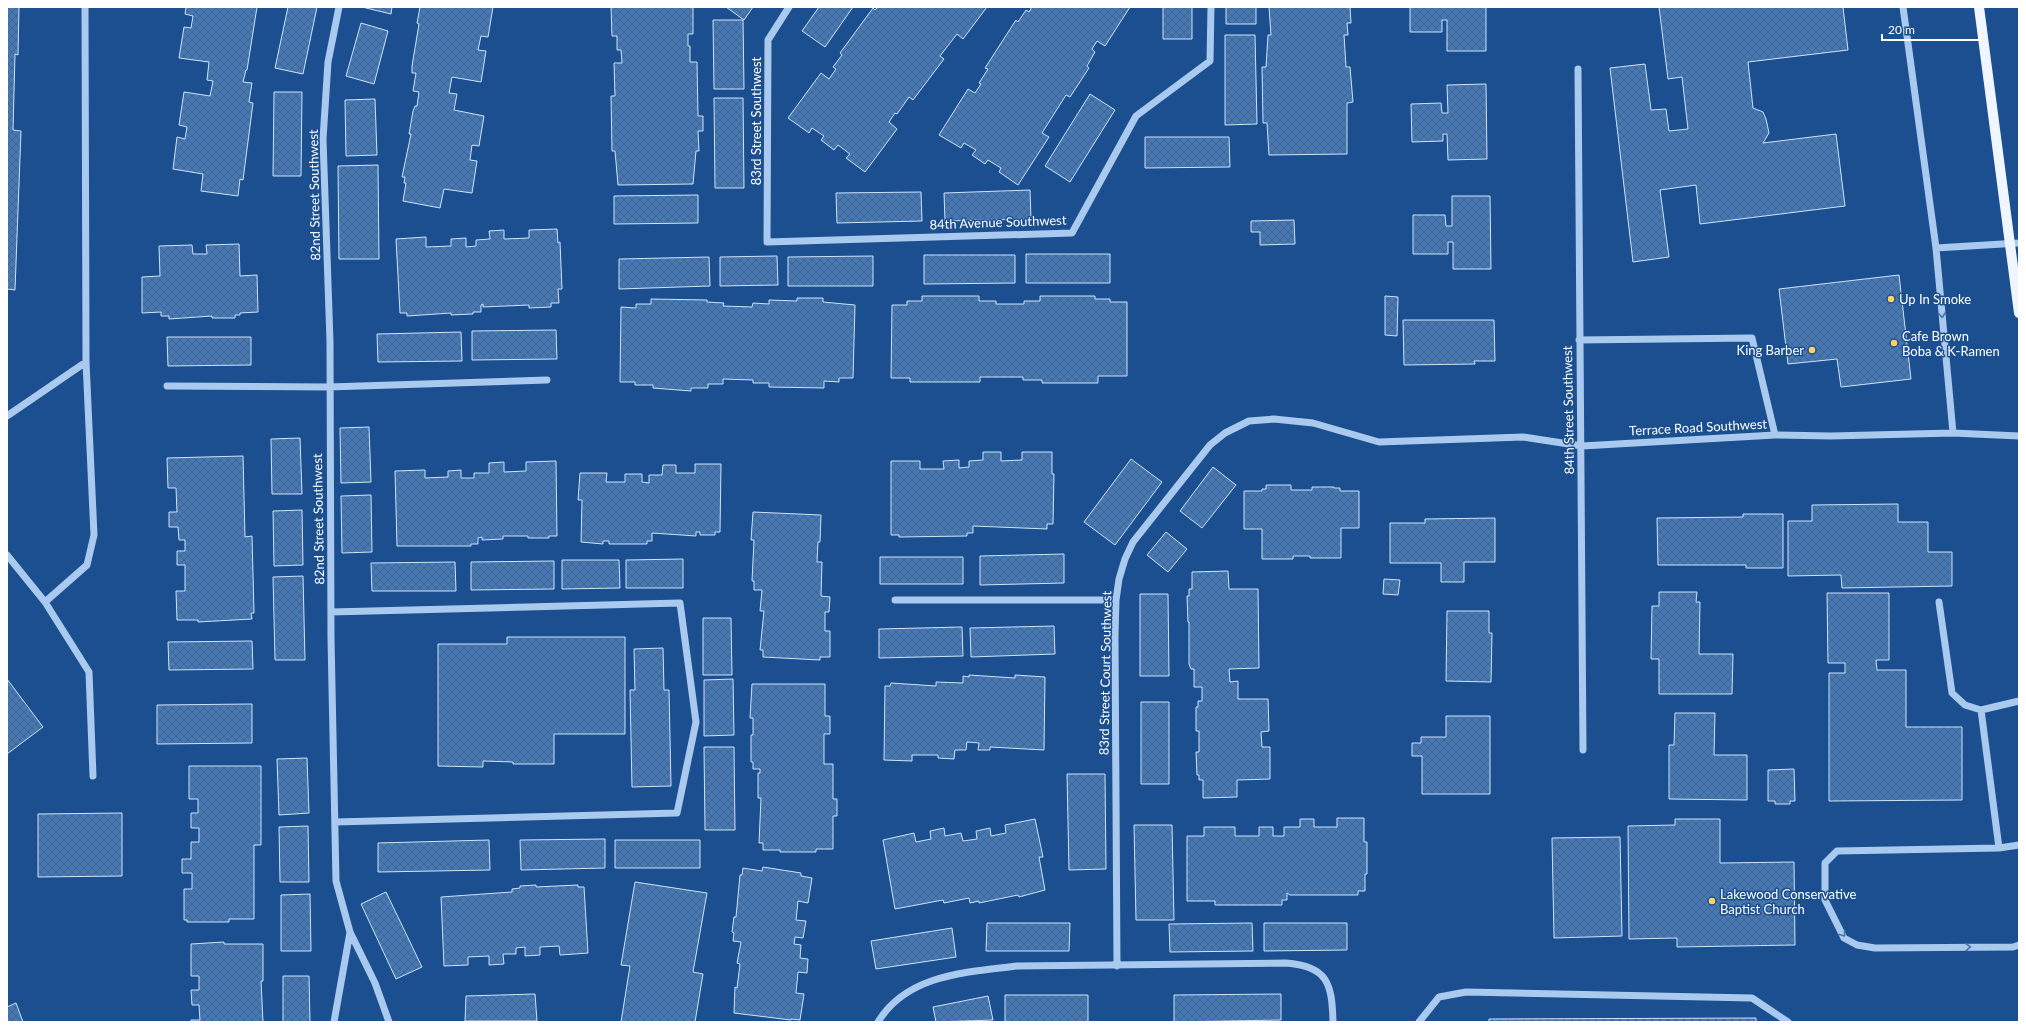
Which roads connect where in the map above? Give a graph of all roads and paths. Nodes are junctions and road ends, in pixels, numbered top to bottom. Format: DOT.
graph roads {
  1 [pos="85,7"];
  2 [pos="339,7"];
  3 [pos="789,7"];
  4 [pos="1211,7"];
  5 [pos="1903,7"];
  6 [pos="1979,7"];
  7 [pos="1578,69"];
  8 [pos="767,242"];
  9 [pos="2015,244"];
  10 [pos="1936,248"];
  11 [pos="2017,287"];
  12 [pos="2019,313"];
  13 [pos="1579,340"];
  14 [pos="86,362"];
  15 [pos="547,380"];
  16 [pos="167,386"];
  17 [pos="329,387"];
  18 [pos="7,416"];
  19 [pos="1953,432"];
  20 [pos="1775,435"];
  21 [pos="2019,436"];
  22 [pos="1379,442"];
  23 [pos="1582,446"];
  24 [pos="7,555"];
  25 [pos="895,600"];
  26 [pos="1116,600"];
  27 [pos="45,602"];
  28 [pos="1939,602"];
  29 [pos="331,612"];
  30 [pos="2019,701"];
  31 [pos="1981,710"];
  32 [pos="1583,750"];
  33 [pos="93,776"];
  34 [pos="335,822"];
  35 [pos="2019,845"];
  36 [pos="1999,848"];
  37 [pos="350,932"];
  38 [pos="2019,945"];
  39 [pos="1117,966"];
  40 [pos="334,1022"];
  41 [pos="389,1022"];
  42 [pos="878,1022"];
  43 [pos="1332,1022"];
  44 [pos="1419,1022"];
  45 [pos="1788,1022"];
  1 -- 14 [label="street"];
  2 -- 17 [label="street, 82nd Street Southwest"];
  3 -- 8 [label="street, 83rd Street Southwest"];
  4 -- 8 [label="street, 84th Avenue Southwest"];
  5 -- 10 [label="street"];
  6 -- 9 [label="main road"];
  7 -- 13 [label="street, 84th Street Southwest"];
  9 -- 10 [label="street"];
  9 -- 11 [label="main road"];
  10 -- 19 [label="street, one-way"];
  11 -- 12 [label="main road"];
  13 -- 20 [label="street"];
  13 -- 23 [label="street, 84th Street Southwest"];
  14 -- 18 [label="street"];
  14 -- 27 [label="street"];
  15 -- 17 [label="street"];
  16 -- 17 [label="street"];
  17 -- 29 [label="street, 82nd Street Southwest"];
  19 -- 20 [label="street, Terrace Road Southwest"];
  19 -- 21 [label="street, Terrace Road Southwest"];
  20 -- 23 [label="street, Terrace Road Southwest"];
  22 -- 23 [label="street, Terrace Road Southwest"];
  22 -- 26 [label="street, 83rd Street Court Southwest"];
  23 -- 32 [label="street, 84th Street Southwest"];
  24 -- 27 [label="street"];
  25 -- 26 [label="street"];
  26 -- 39 [label="street, 83rd Street Court Southwest"];
  27 -- 33 [label="street"];
  28 -- 31 [label="street"];
  29 -- 34 [label="street, 82nd Street Southwest"];
  29 -- 34 [label="street"];
  30 -- 31 [label="street"];
  31 -- 36 [label="street"];
  34 -- 37 [label="street, 82nd Street Southwest"];
  35 -- 36 [label="street"];
  36 -- 38 [label="street, one-way"];
  37 -- 40 [label="street"];
  37 -- 41 [label="street, 82nd Street Southwest"];
  39 -- 42 [label="street"];
  39 -- 43 [label="street"];
  44 -- 45 [label="street"];
}
